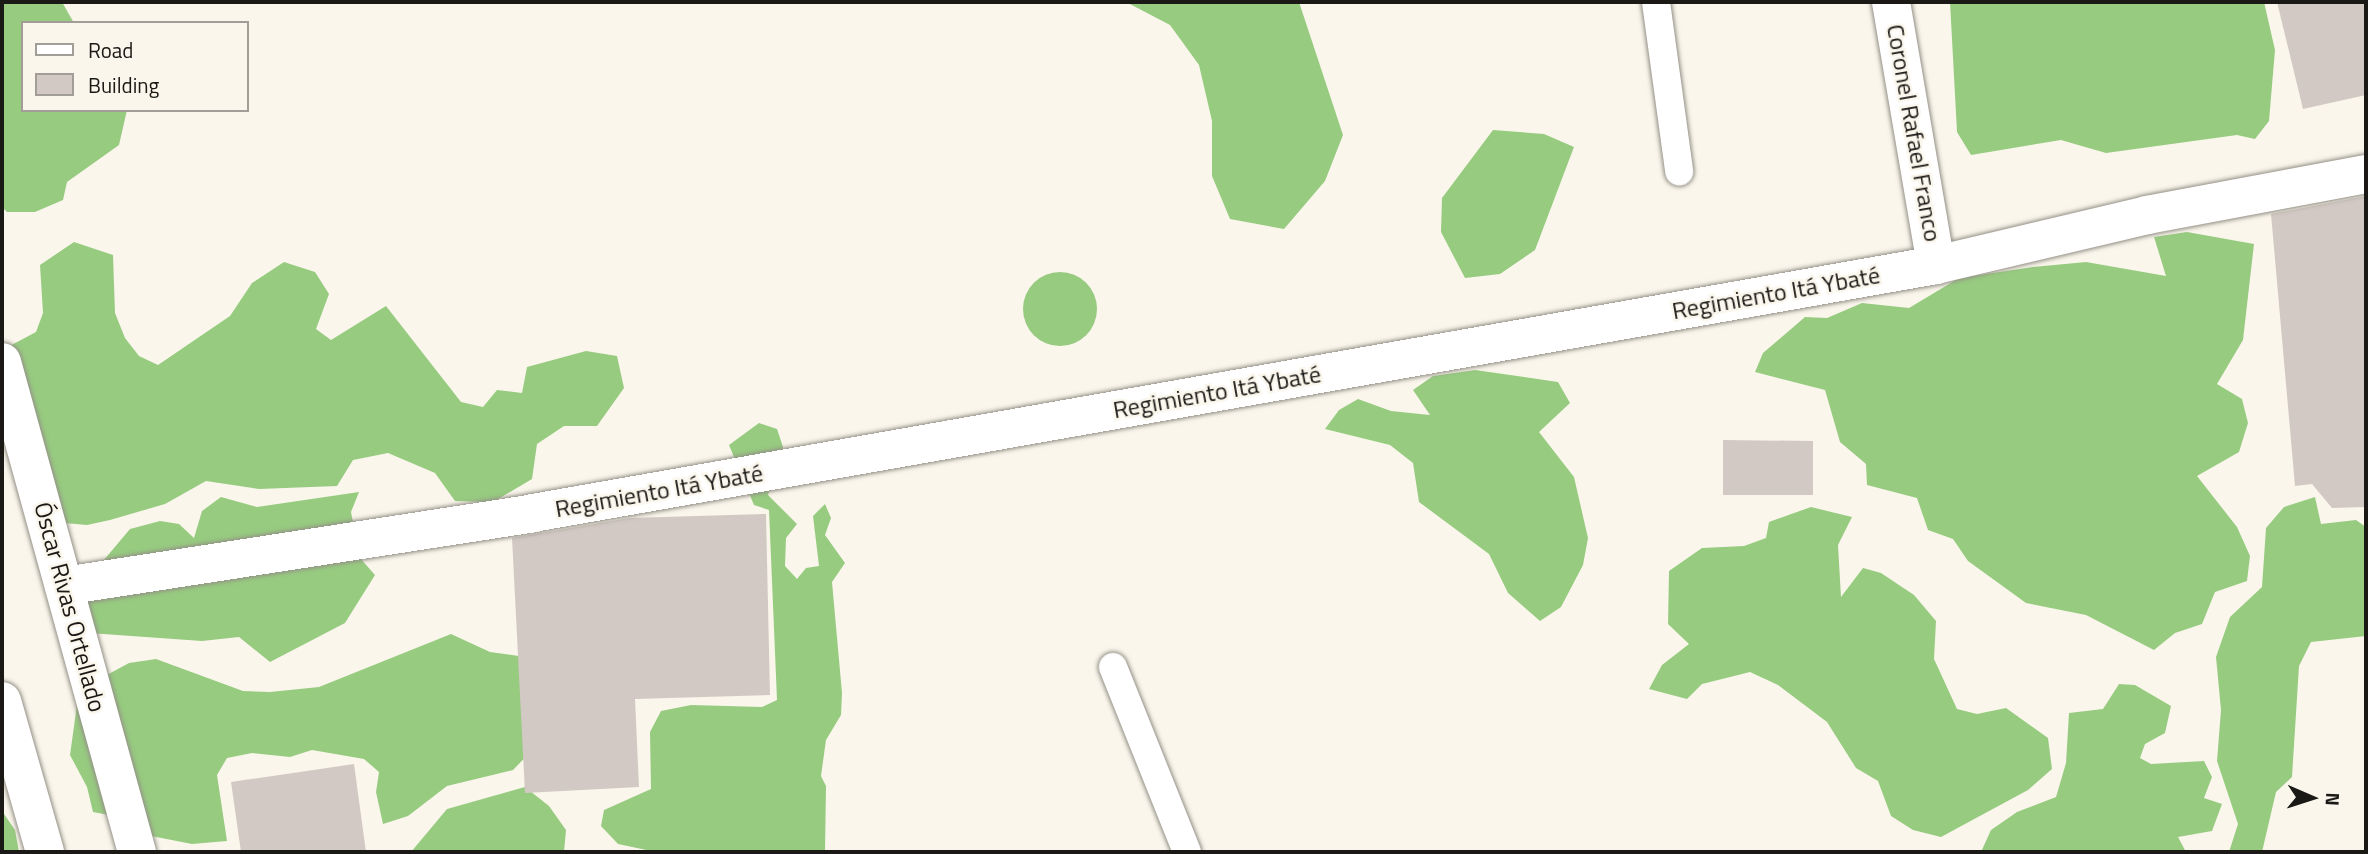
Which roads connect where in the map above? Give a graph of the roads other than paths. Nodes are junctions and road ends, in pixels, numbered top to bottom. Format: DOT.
graph roads {
  1 [pos="1656,2"];
  2 [pos="1891,2"];
  3 [pos="1679,171"];
  4 [pos="2366,174"];
  5 [pos="1936,265"];
  6 [pos="2,362"];
  7 [pos="64,586"];
  8 [pos="1113,667"];
  9 [pos="2,701"];
  10 [pos="45,852"];
  11 [pos="137,852"];
  12 [pos="1187,852"];
  1 -- 3 [label="lane"];
  2 -- 5 [label="street, Coronel Rafael Franco"];
  4 -- 5 [label="street, Regimiento Itá Ybaté"];
  5 -- 7 [label="street, Regimiento Itá Ybaté"];
  6 -- 7 [label="street, Óscar Rivas Ortellado"];
  7 -- 11 [label="street, Óscar Rivas Ortellado"];
  8 -- 12 [label="lane"];
  9 -- 10 [label="street"];
}
